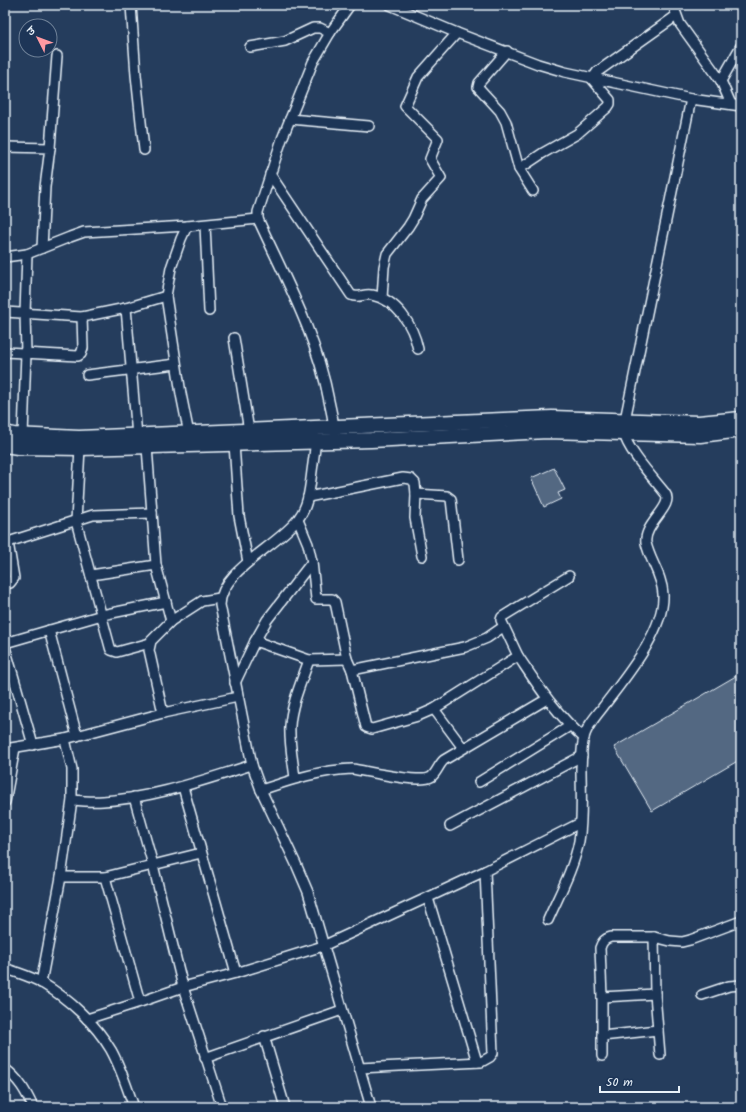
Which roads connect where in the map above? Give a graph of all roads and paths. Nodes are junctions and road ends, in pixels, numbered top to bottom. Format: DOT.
graph roads {
  1 [pos="131,5"];
  2 [pos="350,5"];
  3 [pos="390,5"];
  4 [pos="673,5"];
  5 [pos="676,16"];
  6 [pos="330,33"];
  7 [pos="457,33"];
  8 [pos="741,46"];
  9 [pos="250,47"];
  10 [pos="507,52"];
  11 [pos="57,58"];
  12 [pos="592,79"];
  13 [pos="721,81"];
  14 [pos="691,99"];
  15 [pos="731,104"];
  16 [pos="741,106"];
  17 [pos="290,119"];
  18 [pos="369,126"];
  19 [pos="5,147"];
  20 [pos="50,148"];
  21 [pos="144,150"];
  22 [pos="519,169"];
  23 [pos="270,174"];
  24 [pos="533,191"];
  25 [pos="258,219"];
  26 [pos="205,225"];
  27 [pos="187,226"];
  28 [pos="42,248"];
  29 [pos="26,254"];
  30 [pos="5,257"];
  31 [pos="166,296"];
  32 [pos="382,298"];
  33 [pos="126,308"];
  34 [pos="208,311"];
  35 [pos="5,312"];
  36 [pos="25,313"];
  37 [pos="82,317"];
  38 [pos="234,338"];
  39 [pos="418,349"];
  40 [pos="5,352"];
  41 [pos="26,353"];
  42 [pos="176,364"];
  43 [pos="131,369"];
  44 [pos="87,375"];
  45 [pos="741,419"];
  46 [pos="625,427"];
  47 [pos="741,430"];
  48 [pos="249,431"];
  49 [pos="5,433"];
  50 [pos="189,434"];
  51 [pos="334,434"];
  52 [pos="23,435"];
  53 [pos="315,435"];
  54 [pos="137,436"];
  55 [pos="234,444"];
  56 [pos="5,445"];
  57 [pos="147,446"];
  58 [pos="80,448"];
  59 [pos="416,494"];
  60 [pos="308,498"];
  61 [pos="152,513"];
  62 [pos="298,520"];
  63 [pos="76,521"];
  64 [pos="6,542"];
  65 [pos="422,556"];
  66 [pos="458,560"];
  67 [pos="248,562"];
  68 [pos="312,562"];
  69 [pos="156,565"];
  70 [pos="91,575"];
  71 [pos="569,576"];
  72 [pos="5,584"];
  73 [pos="220,598"];
  74 [pos="166,602"];
  75 [pos="102,615"];
  76 [pos="171,621"];
  77 [pos="504,626"];
  78 [pos="49,630"];
  79 [pos="255,641"];
  80 [pos="5,643"];
  81 [pos="150,643"];
  82 [pos="5,647"];
  83 [pos="518,656"];
  84 [pos="347,659"];
  85 [pos="309,660"];
  86 [pos="352,670"];
  87 [pos="235,684"];
  88 [pos="238,697"];
  89 [pos="547,699"];
  90 [pos="434,709"];
  91 [pos="163,713"];
  92 [pos="570,726"];
  93 [pos="77,736"];
  94 [pos="584,738"];
  95 [pos="65,739"];
  96 [pos="33,745"];
  97 [pos="15,748"];
  98 [pos="463,748"];
  99 [pos="5,749"];
  100 [pos="582,756"];
  101 [pos="252,765"];
  102 [pos="295,778"];
  103 [pos="479,782"];
  104 [pos="182,787"];
  105 [pos="261,790"];
  106 [pos="134,797"];
  107 [pos="72,800"];
  108 [pos="5,802"];
  109 [pos="580,823"];
  110 [pos="450,826"];
  111 [pos="201,853"];
  112 [pos="153,865"];
  113 [pos="485,871"];
  114 [pos="61,877"];
  115 [pos="105,877"];
  116 [pos="428,898"];
  117 [pos="548,920"];
  118 [pos="741,921"];
  119 [pos="654,937"];
  120 [pos="323,946"];
  121 [pos="5,968"];
  122 [pos="236,973"];
  123 [pos="41,983"];
  124 [pos="741,985"];
  125 [pos="183,987"];
  126 [pos="655,994"];
  127 [pos="702,995"];
  128 [pos="602,997"];
  129 [pos="140,1002"];
  130 [pos="342,1010"];
  131 [pos="87,1018"];
  132 [pos="658,1030"];
  133 [pos="264,1036"];
  134 [pos="602,1036"];
  135 [pos="660,1055"];
  136 [pos="602,1056"];
  137 [pos="206,1058"];
  138 [pos="477,1062"];
  139 [pos="359,1068"];
  140 [pos="5,1069"];
  141 [pos="33,1107"];
  142 [pos="134,1107"];
  143 [pos="222,1107"];
  144 [pos="285,1107"];
  145 [pos="371,1107"];
  1 -- 21 [label="street"];
  2 -- 6 [label="street"];
  3 -- 7 [label="street"];
  4 -- 5 [label="street"];
  5 -- 12 [label="street"];
  5 -- 13 [label="street"];
  6 -- 9 [label="street"];
  6 -- 17 [label="street"];
  7 -- 10 [label="street"];
  7 -- 32 [label="street"];
  8 -- 13 [label="street"];
  10 -- 12 [label="street"];
  10 -- 22 [label="street"];
  11 -- 20 [label="street"];
  12 -- 14 [label="street"];
  12 -- 22 [label="street"];
  13 -- 15 [label="street"];
  14 -- 15 [label="street"];
  14 -- 46 [label="street"];
  15 -- 16 [label="street"];
  17 -- 18 [label="street"];
  17 -- 23 [label="street"];
  19 -- 20 [label="street"];
  20 -- 28 [label="street"];
  22 -- 24 [label="street"];
  23 -- 25 [label="street"];
  23 -- 32 [label="street"];
  25 -- 26 [label="street"];
  25 -- 51 [label="street"];
  26 -- 27 [label="street"];
  26 -- 34 [label="street"];
  27 -- 28 [label="street"];
  27 -- 31 [label="street"];
  28 -- 29 [label="street"];
  29 -- 30 [label="street"];
  29 -- 36 [label="street"];
  31 -- 33 [label="street"];
  31 -- 42 [label="street"];
  32 -- 39 [label="street"];
  33 -- 37 [label="street"];
  33 -- 43 [label="street"];
  35 -- 36 [label="street"];
  36 -- 37 [label="street"];
  36 -- 41 [label="street"];
  37 -- 41 [label="street"];
  38 -- 48 [label="street"];
  40 -- 41 [label="street"];
  41 -- 52 [label="street"];
  42 -- 43 [label="street"];
  42 -- 50 [label="street"];
  43 -- 44 [label="street"];
  43 -- 54 [label="street"];
  45 -- 46 [label="main road"];
  46 -- 47 [label="main road"];
  46 -- 51 [label="main road"];
  46 -- 94 [label="street"];
  48 -- 50 [label="main road"];
  48 -- 53 [label="main road"];
  49 -- 52 [label="main road"];
  50 -- 54 [label="main road"];
  51 -- 53 [label="main road"];
  52 -- 54 [label="main road"];
  53 -- 55 [label="main road"];
  53 -- 60 [label="street"];
  55 -- 57 [label="main road"];
  55 -- 67 [label="street"];
  56 -- 58 [label="main road"];
  57 -- 58 [label="main road"];
  57 -- 61 [label="street"];
  58 -- 63 [label="street"];
  59 -- 60 [label="street"];
  59 -- 65 [label="street"];
  59 -- 66 [label="street"];
  60 -- 62 [label="street"];
  61 -- 63 [label="street"];
  61 -- 69 [label="street"];
  62 -- 67 [label="street"];
  62 -- 68 [label="street"];
  63 -- 64 [label="street"];
  63 -- 70 [label="street"];
  64 -- 72 [label="street"];
  67 -- 73 [label="street"];
  68 -- 79 [label="street"];
  68 -- 84 [label="street"];
  69 -- 70 [label="street"];
  69 -- 74 [label="street"];
  70 -- 75 [label="street"];
  71 -- 77 [label="street"];
  73 -- 76 [label="street"];
  73 -- 87 [label="street"];
  74 -- 75 [label="street"];
  74 -- 76 [label="street"];
  75 -- 78 [label="street"];
  75 -- 81 [label="street"];
  76 -- 81 [label="street"];
  77 -- 83 [label="street"];
  77 -- 86 [label="street"];
  78 -- 80 [label="street"];
  78 -- 93 [label="street"];
  79 -- 85 [label="street"];
  79 -- 87 [label="street"];
  81 -- 91 [label="street"];
  82 -- 96 [label="street"];
  83 -- 89 [label="street"];
  83 -- 90 [label="street"];
  84 -- 85 [label="street"];
  84 -- 86 [label="street"];
  85 -- 102 [label="street"];
  86 -- 90 [label="street"];
  87 -- 88 [label="street"];
  88 -- 91 [label="street"];
  88 -- 101 [label="street"];
  89 -- 92 [label="street"];
  89 -- 98 [label="street"];
  90 -- 98 [label="street"];
  91 -- 93 [label="street"];
  92 -- 94 [label="street"];
  92 -- 103 [label="street"];
  93 -- 95 [label="street"];
  94 -- 100 [label="street"];
  95 -- 96 [label="street"];
  95 -- 107 [label="street"];
  96 -- 97 [label="street"];
  97 -- 99 [label="street"];
  97 -- 108 [label="street"];
  98 -- 102 [label="street"];
  100 -- 109 [label="street"];
  100 -- 110 [label="street"];
  101 -- 104 [label="street"];
  101 -- 105 [label="street"];
  102 -- 105 [label="street"];
  104 -- 106 [label="street"];
  104 -- 111 [label="street"];
  105 -- 120 [label="street"];
  106 -- 107 [label="street"];
  106 -- 112 [label="street"];
  107 -- 114 [label="street"];
  109 -- 113 [label="street"];
  109 -- 117 [label="street"];
  111 -- 112 [label="street"];
  111 -- 122 [label="street"];
  112 -- 115 [label="street"];
  112 -- 125 [label="street"];
  113 -- 116 [label="street"];
  113 -- 138 [label="street"];
  114 -- 115 [label="street"];
  114 -- 123 [label="street"];
  115 -- 129 [label="street"];
  116 -- 120 [label="street"];
  116 -- 138 [label="street"];
  118 -- 119 [label="street"];
  119 -- 126 [label="street"];
  119 -- 128 [label="street"];
  120 -- 122 [label="street"];
  120 -- 130 [label="street"];
  121 -- 123 [label="street"];
  122 -- 125 [label="street"];
  123 -- 131 [label="street"];
  124 -- 127 [label="street"];
  125 -- 129 [label="street"];
  125 -- 137 [label="street"];
  126 -- 128 [label="street"];
  126 -- 132 [label="street"];
  128 -- 134 [label="street"];
  129 -- 131 [label="street"];
  130 -- 133 [label="street"];
  130 -- 139 [label="street"];
  131 -- 142 [label="street"];
  132 -- 134 [label="street"];
  132 -- 135 [label="street"];
  133 -- 137 [label="street"];
  133 -- 144 [label="street"];
  134 -- 136 [label="street"];
  137 -- 143 [label="street"];
  138 -- 139 [label="street"];
  139 -- 145 [label="street"];
  140 -- 141 [label="street"];
}
